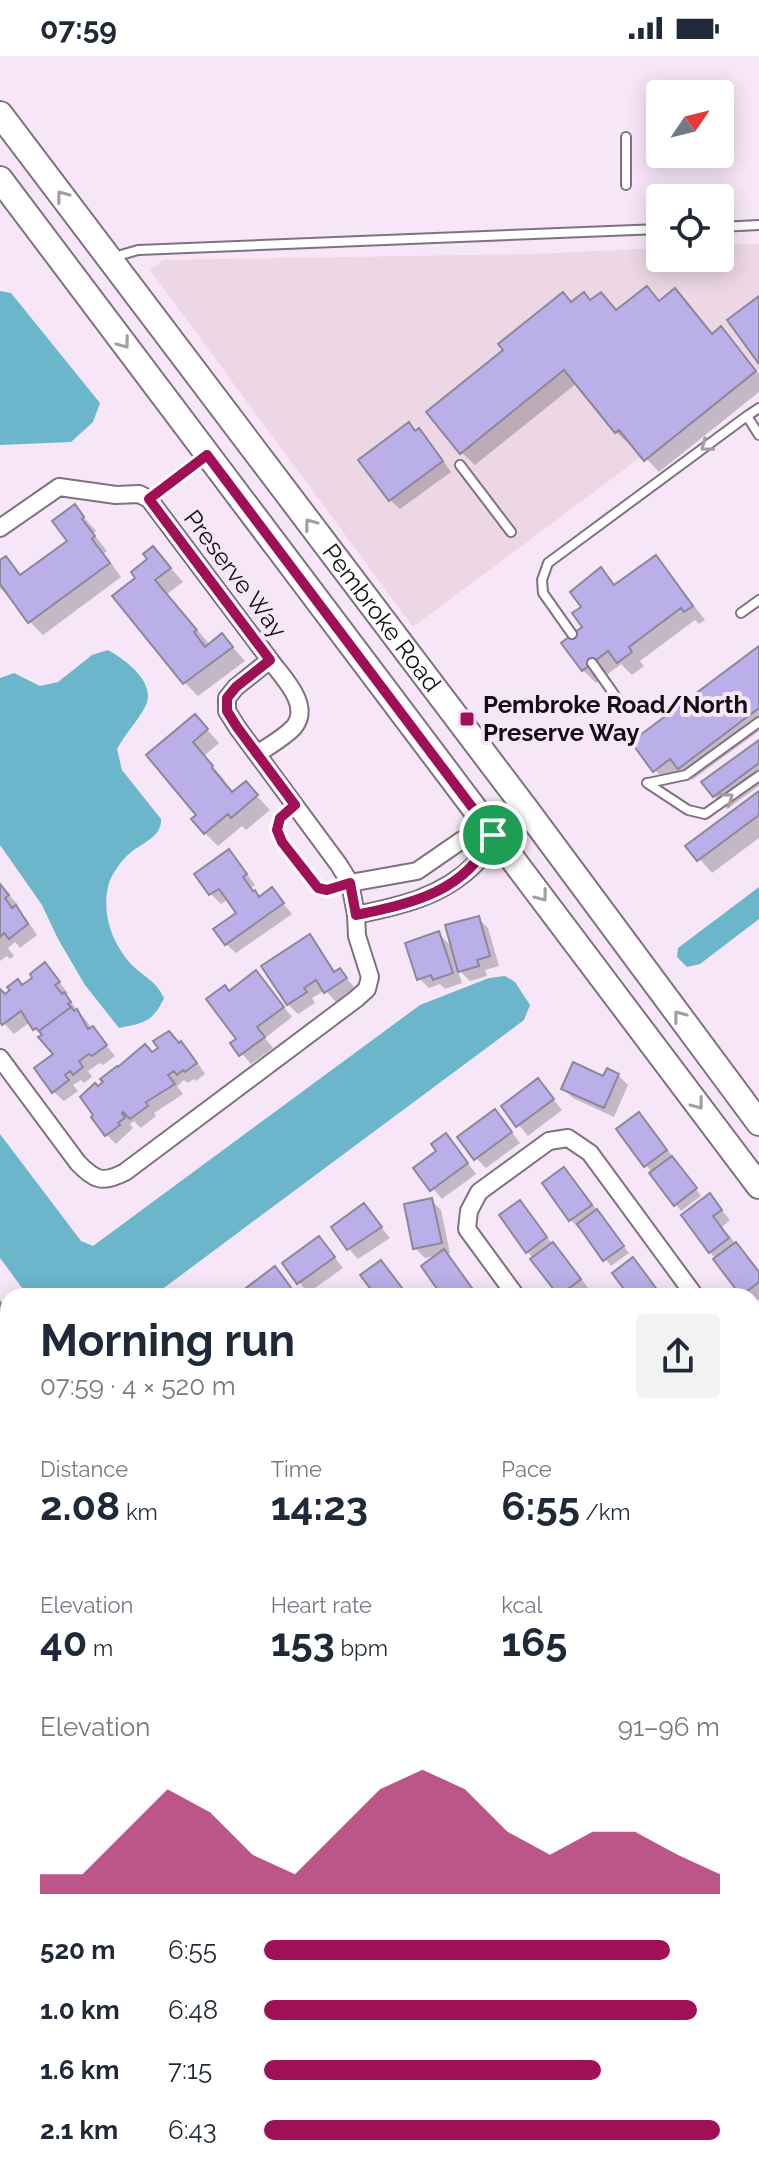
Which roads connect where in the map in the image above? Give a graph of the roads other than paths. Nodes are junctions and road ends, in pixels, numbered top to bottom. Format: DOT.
graph roads {
  1 [pos="0,114"];
  2 [pos="626,137"];
  3 [pos="0,179"];
  4 [pos="626,185"];
  5 [pos="759,225"];
  6 [pos="734,226"];
  7 [pos="646,230"];
  8 [pos="109,258"];
  9 [pos="77,281"];
  10 [pos="759,408"];
  11 [pos="747,416"];
  12 [pos="759,435"];
  13 [pos="207,455"];
  14 [pos="460,465"];
  15 [pos="149,499"];
  16 [pos="0,528"];
  17 [pos="511,532"];
  18 [pos="759,600"];
  19 [pos="741,613"];
  20 [pos="572,634"];
  21 [pos="270,660"];
  22 [pos="592,663"];
  23 [pos="621,704"];
  24 [pos="759,722"];
  25 [pos="257,754"];
  26 [pos="759,776"];
  27 [pos="295,805"];
  28 [pos="526,809"];
  29 [pos="493,835"];
  30 [pos="402,874"];
  31 [pos="350,883"];
  32 [pos="410,903"];
  33 [pos="356,915"];
  34 [pos="0,1058"];
  35 [pos="759,1123"];
  36 [pos="759,1186"];
  37 [pos="510,1288"];
  38 [pos="689,1288"];
  8 -- 1 [label="main road, Pembroke Road, one-way"];
  2 -- 4 [label="lane"];
  3 -- 9 [label="main road, Pembroke Road"];
  5 -- 6 [label="lane"];
  7 -- 8 [label="lane"];
  8 -- 9 [label="main road"];
  28 -- 8 [label="main road, Pembroke Road, one-way"];
  9 -- 13 [label="main road, Pembroke Road, one-way"];
  10 -- 11 [label="lane"];
  11 -- 12 [label="lane"];
  11 -- 20 [label="lane, one-way"];
  13 -- 15 [label="lane"];
  13 -- 29 [label="main road, Pembroke Road"];
  14 -- 17 [label="lane"];
  15 -- 16 [label="street, Preserve Way"];
  15 -- 21 [label="street, Preserve Way"];
  18 -- 19 [label="lane"];
  21 -- 25 [label="street, Preserve Way"];
  21 -- 25 [label="street"];
  22 -- 23 [label="lane"];
  24 -- 26 [label="lane, one-way"];
  25 -- 27 [label="street, Preserve Way"];
  27 -- 31 [label="street, Preserve Way"];
  27 -- 31 [label="lane"];
  28 -- 29 [label="street"];
  35 -- 28 [label="main road, Pembroke Road, one-way"];
  29 -- 30 [label="street"];
  29 -- 32 [label="street"];
  29 -- 36 [label="main road, Pembroke Road, one-way"];
  30 -- 31 [label="street"];
  30 -- 32 [label="street"];
  31 -- 33 [label="street, Preserve Way"];
  32 -- 33 [label="street"];
  33 -- 34 [label="street, Preserve Way"];
  37 -- 38 [label="street"];
}
